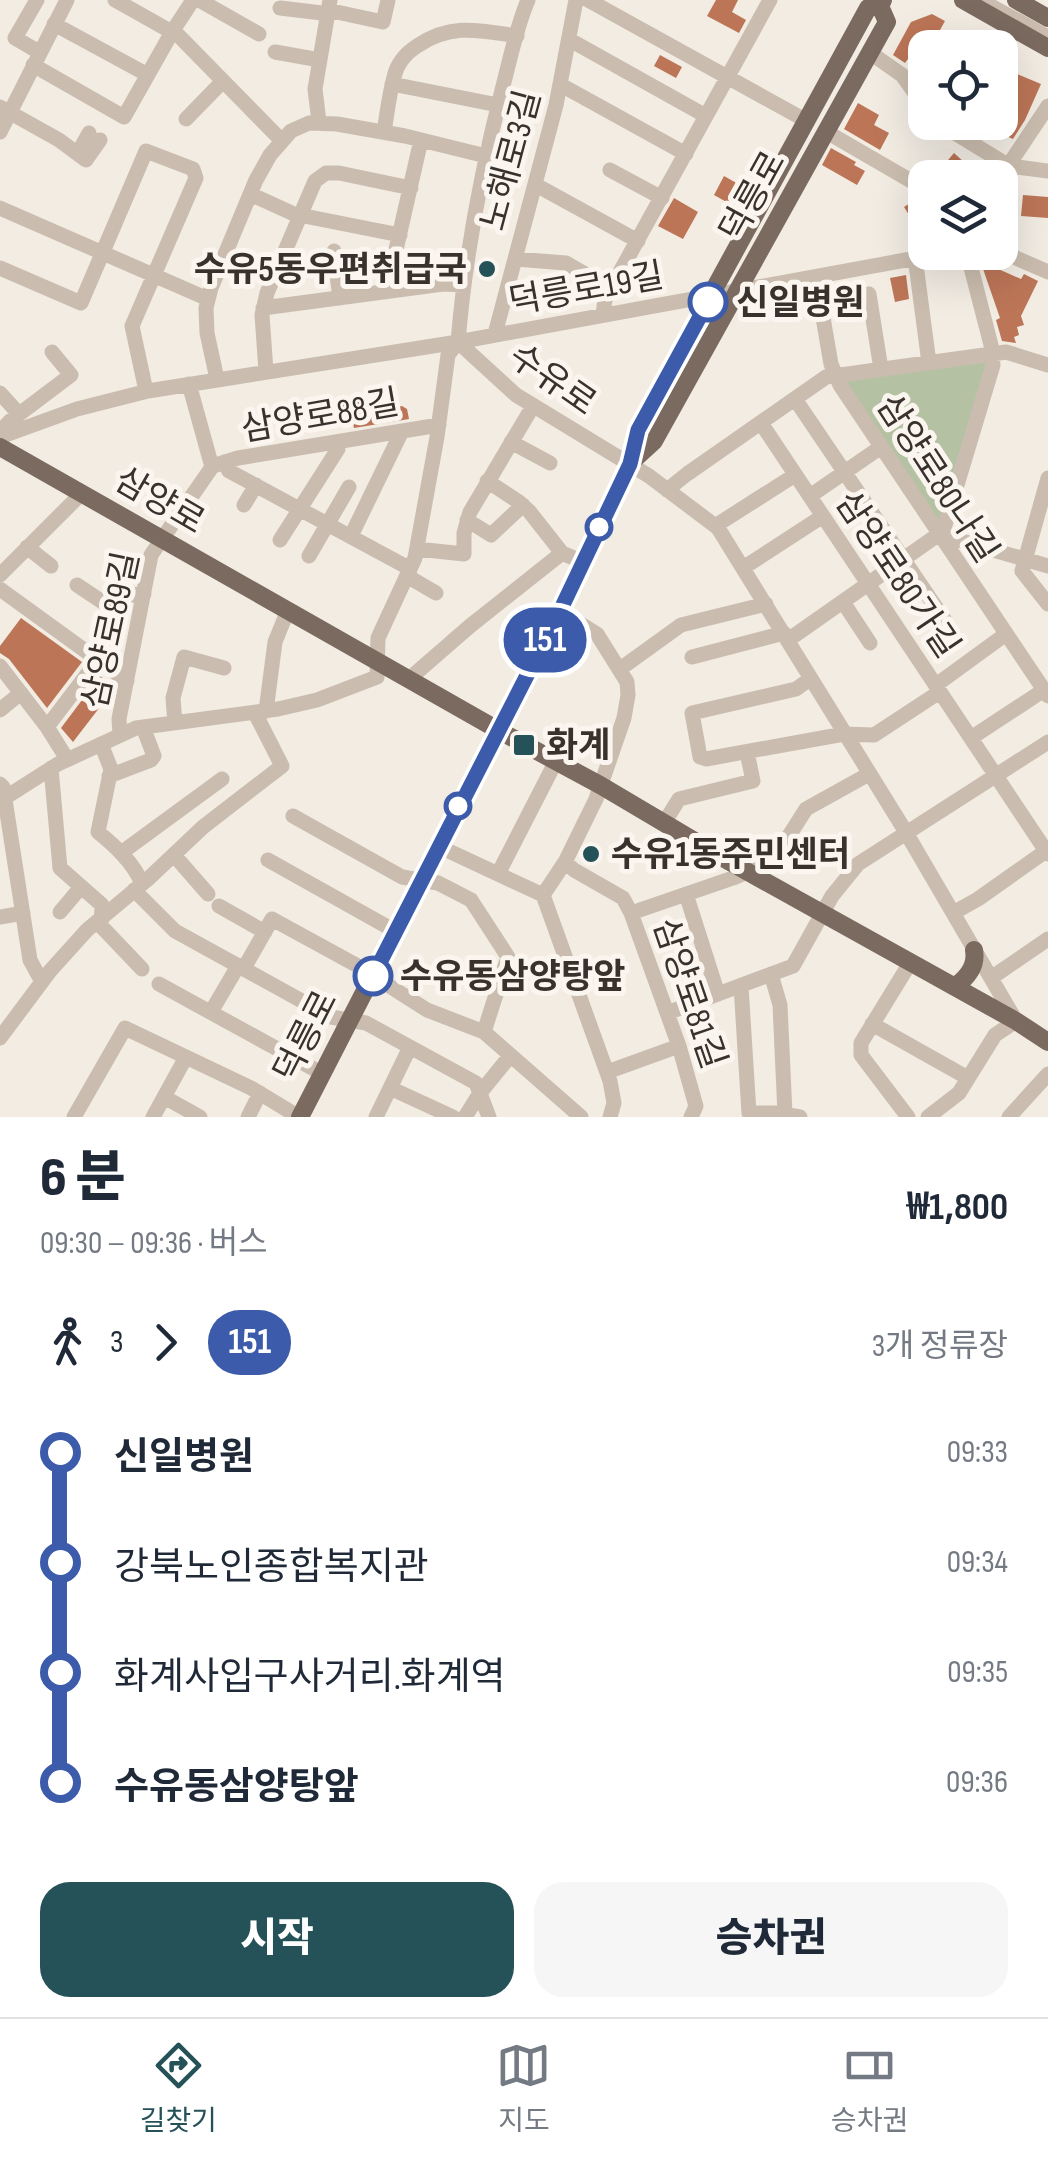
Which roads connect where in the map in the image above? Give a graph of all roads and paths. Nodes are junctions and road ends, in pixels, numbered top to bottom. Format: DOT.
graph roads {
  1 [pos="37,0"];
  2 [pos="67,0"];
  3 [pos="115,0"];
  4 [pos="196,0"];
  5 [pos="388,0"];
  6 [pos="528,0"];
  7 [pos="576,0"];
  8 [pos="588,0"];
  9 [pos="770,0"];
  10 [pos="963,0"];
  11 [pos="980,0"];
  12 [pos="997,0"];
  13 [pos="1016,0"];
  14 [pos="871,3"];
  15 [pos="329,6"];
  16 [pos="280,8"];
  17 [pos="1048,18"];
  18 [pos="54,24"];
  19 [pos="1048,28"];
  20 [pos="172,32"];
  21 [pos="258,34"];
  22 [pos="516,36"];
  23 [pos="1048,37"];
  24 [pos="570,40"];
  25 [pos="1048,48"];
  26 [pos="276,52"];
  27 [pos="870,52"];
  28 [pos="36,59"];
  29 [pos="320,60"];
  30 [pos="148,75"];
  31 [pos="726,78"];
  32 [pos="223,81"];
  33 [pos="908,83"];
  34 [pos="392,84"];
  35 [pos="561,86"];
  36 [pos="498,105"];
  37 [pos="1048,106"];
  38 [pos="5,109"];
  39 [pos="706,116"];
  40 [pos="186,119"];
  41 [pos="805,120"];
  42 [pos="319,122"];
  43 [pos="825,131"];
  44 [pos="0,132"];
  45 [pos="384,132"];
  46 [pos="95,136"];
  47 [pos="421,140"];
  48 [pos="962,140"];
  49 [pos="282,141"];
  50 [pos="686,154"];
  51 [pos="80,155"];
  52 [pos="486,156"];
  53 [pos="988,160"];
  54 [pos="1012,160"];
  55 [pos="610,170"];
  56 [pos="1048,171"];
  57 [pos="1018,172"];
  58 [pos="72,173"];
  59 [pos="908,179"];
  60 [pos="536,185"];
  61 [pos="410,188"];
  62 [pos="250,194"];
  63 [pos="662,198"];
  64 [pos="0,208"];
  65 [pos="300,215"];
  66 [pos="400,235"];
  67 [pos="638,241"];
  68 [pos="334,251"];
  69 [pos="102,253"];
  70 [pos="908,257"];
  71 [pos="516,259"];
  72 [pos="1018,259"];
  73 [pos="0,268"];
  74 [pos="921,270"];
  75 [pos="971,270"];
  76 [pos="1048,272"];
  77 [pos="154,276"];
  78 [pos="816,278"];
  79 [pos="463,285"];
  80 [pos="611,289"];
  81 [pos="399,290"];
  82 [pos="724,294"];
  83 [pos="869,294"];
  84 [pos="340,298"];
  85 [pos="208,299"];
  86 [pos="263,308"];
  87 [pos="604,314"];
  88 [pos="495,334"];
  89 [pos="458,342"];
  90 [pos="52,352"];
  91 [pos="992,355"];
  92 [pos="930,363"];
  93 [pos="1048,365"];
  94 [pos="881,369"];
  95 [pos="266,372"];
  96 [pos="835,375"];
  97 [pos="217,379"];
  98 [pos="189,384"];
  99 [pos="146,392"];
  100 [pos="0,393"];
  101 [pos="795,399"];
  102 [pos="533,406"];
  103 [pos="20,414"];
  104 [pos="761,423"];
  105 [pos="439,425"];
  106 [pos="402,431"];
  107 [pos="0,434"];
  108 [pos="337,442"];
  109 [pos="510,442"];
  110 [pos="0,446"];
  111 [pos="881,447"];
  112 [pos="550,463"];
  113 [pos="218,464"];
  114 [pos="630,464"];
  115 [pos="845,472"];
  116 [pos="796,475"];
  117 [pos="1048,478"];
  118 [pos="487,481"];
  119 [pos="256,485"];
  120 [pos="349,486"];
  121 [pos="668,490"];
  122 [pos="82,493"];
  123 [pos="810,496"];
  124 [pos="244,505"];
  125 [pos="523,506"];
  126 [pos="300,508"];
  127 [pos="823,516"];
  128 [pos="467,520"];
  129 [pos="327,523"];
  130 [pos="716,526"];
  131 [pos="942,535"];
  132 [pos="351,536"];
  133 [pos="162,538"];
  134 [pos="280,540"];
  135 [pos="27,548"];
  136 [pos="417,548"];
  137 [pos="562,553"];
  138 [pos="309,556"];
  139 [pos="904,559"];
  140 [pos="1026,560"];
  141 [pos="583,562"];
  142 [pos="51,566"];
  143 [pos="1048,566"];
  144 [pos="743,568"];
  145 [pos="409,573"];
  146 [pos="0,575"];
  147 [pos="868,584"];
  148 [pos="77,585"];
  149 [pos="0,589"];
  150 [pos="436,593"];
  151 [pos="144,594"];
  152 [pos="843,602"];
  153 [pos="766,604"];
  154 [pos="1048,604"];
  155 [pos="288,610"];
  156 [pos="560,611"];
  157 [pos="1006,634"];
  158 [pos="956,636"];
  159 [pos="786,637"];
  160 [pos="870,643"];
  161 [pos="692,657"];
  162 [pos="98,660"];
  163 [pos="376,661"];
  164 [pos="0,666"];
  165 [pos="224,668"];
  166 [pos="620,669"];
  167 [pos="409,679"];
  168 [pos="810,680"];
  169 [pos="127,681"];
  170 [pos="937,687"];
  171 [pos="21,692"];
  172 [pos="1046,693"];
  173 [pos="0,710"];
  174 [pos="260,712"];
  175 [pos="175,723"];
  176 [pos="48,727"];
  177 [pos="143,727"];
  178 [pos="498,730"];
  179 [pos="844,734"];
  180 [pos="120,735"];
  181 [pos="971,738"];
  182 [pos="1048,742"];
  183 [pos="100,744"];
  184 [pos="747,752"];
  185 [pos="67,759"];
  186 [pos="556,761"];
  187 [pos="51,768"];
  188 [pos="870,774"];
  189 [pos="109,776"];
  190 [pos="996,776"];
  191 [pos="222,779"];
  192 [pos="600,785"];
  193 [pos="2,794"];
  194 [pos="293,816"];
  195 [pos="664,823"];
  196 [pos="907,833"];
  197 [pos="438,846"];
  198 [pos="1047,852"];
  199 [pos="121,853"];
  200 [pos="174,855"];
  201 [pos="268,860"];
  202 [pos="565,862"];
  203 [pos="747,871"];
  204 [pos="498,874"];
  205 [pos="420,880"];
  206 [pos="82,887"];
  207 [pos="138,887"];
  208 [pos="686,894"];
  209 [pos="543,895"];
  210 [pos="60,912"];
  211 [pos="631,912"];
  212 [pos="22,913"];
  213 [pos="953,913"];
  214 [pos="823,914"];
  215 [pos="0,917"];
  216 [pos="102,917"];
  217 [pos="268,925"];
  218 [pos="395,932"];
  219 [pos="1048,939"];
  220 [pos="974,950"];
  221 [pos="910,963"];
  222 [pos="241,967"];
  223 [pos="142,969"];
  224 [pos="771,974"];
  225 [pos="373,976"];
  226 [pos="990,978"];
  227 [pos="42,982"];
  228 [pos="159,984"];
  229 [pos="740,986"];
  230 [pos="954,987"];
  231 [pos="718,994"];
  232 [pos="211,1012"];
  233 [pos="666,1013"];
  234 [pos="350,1020"];
  235 [pos="1016,1021"];
  236 [pos="872,1024"];
  237 [pos="3,1026"];
  238 [pos="484,1032"];
  239 [pos="1048,1042"];
  240 [pos="678,1046"];
  241 [pos="410,1047"];
  242 [pos="510,1056"];
  243 [pos="186,1057"];
  244 [pos="607,1072"];
  245 [pos="323,1074"];
  246 [pos="1048,1074"];
  247 [pos="968,1078"];
  248 [pos="390,1088"];
  249 [pos="480,1093"];
  250 [pos="260,1094"];
  251 [pos="164,1097"];
  252 [pos="758,1114"];
  253 [pos="792,1116"];
  254 [pos="74,1117"];
  255 [pos="153,1117"];
  256 [pos="200,1117"];
  257 [pos="248,1117"];
  258 [pos="299,1117"];
  259 [pos="376,1117"];
  260 [pos="453,1117"];
  261 [pos="465,1117"];
  262 [pos="489,1117"];
  263 [pos="581,1117"];
  264 [pos="610,1117"];
  265 [pos="692,1117"];
  266 [pos="908,1117"];
  267 [pos="928,1117"];
  268 [pos="1010,1117"];
  1 -- 28 [label="street"];
  2 -- 18 [label="street"];
  3 -- 20 [label="street"];
  4 -- 20 [label="street"];
  4 -- 21 [label="street"];
  5 -- 15 [label="street"];
  6 -- 22 [label="street, 수유로"];
  7 -- 24 [label="street, 노해로3길"];
  8 -- 31 [label="street"];
  9 -- 31 [label="street"];
  10 -- 25 [label="main road"];
  11 -- 23 [label="street"];
  12 -- 19 [label="street"];
  13 -- 17 [label="main road"];
  14 -- 27 [label="main road, 덕릉로"];
  14 -- 41 [label="main road, 덕릉로"];
  15 -- 16 [label="street"];
  15 -- 29 [label="street"];
  18 -- 28 [label="street"];
  18 -- 30 [label="street"];
  20 -- 30 [label="street"];
  20 -- 32 [label="street"];
  22 -- 34 [label="street"];
  22 -- 36 [label="street, 수유로"];
  24 -- 35 [label="street, 노해로3길"];
  24 -- 39 [label="street"];
  26 -- 29 [label="street"];
  27 -- 33 [label="street"];
  27 -- 43 [label="main road, 덕릉로"];
  28 -- 30 [label="street"];
  28 -- 38 [label="street"];
  29 -- 42 [label="street"];
  31 -- 39 [label="street"];
  31 -- 41 [label="street"];
  32 -- 40 [label="street"];
  32 -- 49 [label="street"];
  34 -- 36 [label="street"];
  34 -- 45 [label="street"];
  35 -- 50 [label="street"];
  35 -- 60 [label="street, 노해로3길"];
  36 -- 52 [label="street, 수유로"];
  37 -- 54 [label="street"];
  38 -- 44 [label="street"];
  38 -- 51 [label="street"];
  39 -- 50 [label="street"];
  41 -- 82 [label="main road, 덕릉로"];
  42 -- 45 [label="street"];
  42 -- 49 [label="street"];
  43 -- 59 [label="street"];
  43 -- 82 [label="main road, 덕릉로"];
  45 -- 47 [label="street"];
  46 -- 51 [label="street"];
  47 -- 52 [label="street"];
  47 -- 61 [label="street"];
  48 -- 53 [label="street"];
  49 -- 62 [label="street"];
  50 -- 63 [label="street"];
  51 -- 58 [label="street"];
  52 -- 79 [label="street, 수유로"];
  55 -- 63 [label="street"];
  56 -- 57 [label="street"];
  60 -- 67 [label="street"];
  60 -- 71 [label="street, 노해로3길"];
  61 -- 65 [label="street"];
  61 -- 66 [label="street"];
  62 -- 65 [label="street"];
  62 -- 85 [label="street"];
  63 -- 67 [label="street"];
  64 -- 69 [label="street"];
  65 -- 66 [label="street"];
  65 -- 86 [label="street"];
  66 -- 81 [label="street"];
  67 -- 80 [label="street"];
  68 -- 84 [label="street"];
  69 -- 73 [label="street"];
  69 -- 77 [label="street"];
  69 -- 77 [label="street"];
  70 -- 78 [label="street, 덕릉로19길"];
  71 -- 80 [label="street"];
  71 -- 88 [label="street, 노해로3길"];
  72 -- 76 [label="street"];
  74 -- 92 [label="street"];
  75 -- 91 [label="street"];
  77 -- 85 [label="street"];
  77 -- 99 [label="street"];
  78 -- 82 [label="street, 덕릉로19길"];
  78 -- 96 [label="street, 삼양로80나길"];
  79 -- 81 [label="street"];
  79 -- 89 [label="street, 수유로"];
  80 -- 87 [label="street"];
  81 -- 84 [label="street"];
  82 -- 87 [label="street, 덕릉로19길"];
  82 -- 114 [label="main road, 덕릉로"];
  83 -- 94 [label="street"];
  84 -- 86 [label="street"];
  85 -- 97 [label="street"];
  86 -- 95 [label="street"];
  87 -- 88 [label="street, 덕릉로19길"];
  88 -- 89 [label="street, 덕릉로19길"];
  89 -- 95 [label="street, 덕릉로19길"];
  89 -- 102 [label="street, 수유로"];
  89 -- 105 [label="street, 삼양로88길"];
  90 -- 103 [label="street"];
  91 -- 92 [label="street"];
  91 -- 93 [label="street"];
  91 -- 131 [label="street"];
  92 -- 94 [label="street"];
  94 -- 96 [label="street"];
  95 -- 97 [label="street, 덕릉로19길"];
  96 -- 101 [label="street"];
  96 -- 111 [label="street, 삼양로80나길"];
  97 -- 98 [label="street, 덕릉로19길"];
  98 -- 99 [label="street, 덕릉로19길"];
  98 -- 113 [label="street"];
  99 -- 107 [label="street, 덕릉로19길"];
  100 -- 103 [label="street"];
  101 -- 104 [label="street"];
  101 -- 115 [label="street"];
  102 -- 109 [label="street"];
  102 -- 114 [label="street, 수유로"];
  103 -- 107 [label="street"];
  104 -- 116 [label="street, 삼양로80가길"];
  104 -- 121 [label="street"];
  105 -- 106 [label="street, 삼양로88길"];
  105 -- 136 [label="street, 삼양로88길"];
  106 -- 108 [label="street, 삼양로88길"];
  106 -- 132 [label="street"];
  108 -- 113 [label="street, 삼양로88길"];
  108 -- 126 [label="street"];
  109 -- 112 [label="street"];
  109 -- 118 [label="street"];
  110 -- 122 [label="main road, 삼양로"];
  111 -- 115 [label="street, 삼양로80가길"];
  111 -- 131 [label="street, 삼양로80나길"];
  113 -- 119 [label="street"];
  113 -- 133 [label="street, 삼양로89길"];
  114 -- 121 [label="street, 수유로"];
  114 -- 141 [label="main road, 덕릉로"];
  115 -- 123 [label="street, 삼양로80가길"];
  115 -- 139 [label="street"];
  116 -- 123 [label="street, 삼양로80가길"];
  116 -- 130 [label="street"];
  117 -- 140 [label="street"];
  118 -- 125 [label="street"];
  118 -- 128 [label="street"];
  119 -- 124 [label="street"];
  119 -- 126 [label="street"];
  120 -- 129 [label="street"];
  121 -- 130 [label="street, 수유로"];
  122 -- 133 [label="main road, 삼양로"];
  122 -- 135 [label="street"];
  123 -- 127 [label="street, 삼양로80가길"];
  125 -- 128 [label="street"];
  125 -- 137 [label="street"];
  126 -- 129 [label="street"];
  126 -- 134 [label="street"];
  127 -- 144 [label="street"];
  127 -- 147 [label="street, 삼양로80가길"];
  128 -- 136 [label="street"];
  129 -- 132 [label="street"];
  129 -- 138 [label="street"];
  130 -- 144 [label="street, 수유로"];
  131 -- 139 [label="street"];
  131 -- 140 [label="street"];
  131 -- 157 [label="street, 삼양로80나길"];
  132 -- 145 [label="street"];
  133 -- 151 [label="street, 삼양로89길"];
  133 -- 155 [label="main road, 삼양로"];
  135 -- 142 [label="street"];
  135 -- 146 [label="street"];
  136 -- 145 [label="street, 삼양로88길"];
  137 -- 141 [label="street"];
  137 -- 167 [label="street"];
  139 -- 147 [label="street"];
  139 -- 158 [label="street"];
  140 -- 143 [label="street"];
  140 -- 154 [label="street"];
  141 -- 156 [label="main road, 덕릉로"];
  144 -- 153 [label="street, 수유로"];
  145 -- 150 [label="street"];
  145 -- 163 [label="street, 삼양로88길"];
  147 -- 152 [label="street"];
  147 -- 170 [label="street, 삼양로80가길"];
  148 -- 151 [label="street"];
  149 -- 162 [label="street"];
  151 -- 169 [label="street, 삼양로89길"];
  152 -- 159 [label="street"];
  152 -- 160 [label="street"];
  153 -- 159 [label="street, 수유로"];
  153 -- 166 [label="street"];
  155 -- 163 [label="main road, 삼양로"];
  155 -- 174 [label="street"];
  156 -- 166 [label="street"];
  156 -- 178 [label="main road, 덕릉로"];
  157 -- 170 [label="street, 삼양로80가길"];
  157 -- 172 [label="street, 삼양로80나길"];
  159 -- 161 [label="street"];
  159 -- 168 [label="street, 수유로"];
  162 -- 169 [label="street"];
  162 -- 176 [label="street"];
  163 -- 167 [label="main road, 삼양로"];
  163 -- 174 [label="street"];
  164 -- 171 [label="street"];
  165 -- 175 [label="street"];
  166 -- 192 [label="street"];
  167 -- 178 [label="main road, 삼양로"];
  168 -- 179 [label="street, 수유로"];
  168 -- 184 [label="street"];
  169 -- 180 [label="street, 삼양로89길"];
  170 -- 179 [label="street"];
  170 -- 181 [label="street, 삼양로80가길"];
  171 -- 173 [label="street"];
  171 -- 176 [label="street"];
  172 -- 181 [label="street"];
  174 -- 175 [label="street"];
  174 -- 200 [label="street"];
  175 -- 177 [label="street"];
  176 -- 185 [label="street"];
  177 -- 180 [label="street"];
  177 -- 189 [label="street"];
  178 -- 186 [label="main road, 삼양로"];
  178 -- 197 [label="main road, 덕릉로"];
  179 -- 184 [label="street"];
  179 -- 188 [label="street, 수유로"];
  180 -- 183 [label="street"];
  181 -- 190 [label="street, 삼양로80가길"];
  182 -- 190 [label="street"];
  183 -- 185 [label="street"];
  183 -- 189 [label="street"];
  184 -- 195 [label="street"];
  185 -- 187 [label="street"];
  186 -- 192 [label="main road, 삼양로"];
  186 -- 204 [label="street"];
  187 -- 193 [label="street"];
  187 -- 206 [label="street"];
  188 -- 196 [label="street, 수유로"];
  188 -- 203 [label="street"];
  189 -- 199 [label="street"];
  190 -- 196 [label="street"];
  190 -- 198 [label="street, 삼양로80가길"];
  191 -- 199 [label="street"];
  192 -- 195 [label="main road, 삼양로"];
  192 -- 202 [label="street"];
  193 -- 212 [label="street"];
  194 -- 205 [label="street"];
  195 -- 203 [label="main road, 삼양로"];
  196 -- 213 [label="street, 수유로"];
  196 -- 214 [label="street"];
  197 -- 204 [label="street"];
  197 -- 205 [label="main road, 덕릉로"];
  198 -- 213 [label="street"];
  199 -- 207 [label="street"];
  200 -- 207 [label="street"];
  200 -- 217 [label="street"];
  201 -- 218 [label="street"];
  202 -- 209 [label="street"];
  202 -- 211 [label="street, 삼양로81길"];
  203 -- 208 [label="street"];
  203 -- 214 [label="main road, 삼양로"];
  204 -- 209 [label="street"];
  205 -- 218 [label="main road, 덕릉로"];
  205 -- 238 [label="street"];
  206 -- 210 [label="street"];
  206 -- 216 [label="street"];
  207 -- 216 [label="street"];
  207 -- 222 [label="street"];
  208 -- 211 [label="street"];
  208 -- 231 [label="street"];
  209 -- 244 [label="street"];
  211 -- 233 [label="street, 삼양로81길"];
  212 -- 215 [label="street"];
  212 -- 227 [label="street"];
  213 -- 220 [label="street, 수유로"];
  214 -- 221 [label="main road, 삼양로"];
  214 -- 224 [label="street"];
  216 -- 223 [label="street"];
  216 -- 227 [label="street"];
  217 -- 222 [label="street"];
  217 -- 225 [label="street"];
  218 -- 225 [label="main road, 덕릉로"];
  219 -- 226 [label="street"];
  220 -- 226 [label="street, 수유로"];
  220 -- 230 [label="main road"];
  221 -- 230 [label="main road, 삼양로"];
  221 -- 236 [label="street"];
  222 -- 232 [label="street"];
  222 -- 234 [label="street"];
  224 -- 229 [label="street"];
  224 -- 253 [label="street"];
  225 -- 234 [label="main road, 덕릉로"];
  225 -- 238 [label="street"];
  226 -- 235 [label="street, 수유로"];
  227 -- 237 [label="street"];
  228 -- 232 [label="street"];
  229 -- 231 [label="street"];
  229 -- 252 [label="street"];
  230 -- 235 [label="main road, 삼양로"];
  231 -- 233 [label="street"];
  232 -- 245 [label="street"];
  233 -- 240 [label="street, 삼양로81길"];
  234 -- 241 [label="street"];
  234 -- 245 [label="main road, 덕릉로"];
  235 -- 239 [label="main road, 삼양로"];
  235 -- 247 [label="street"];
  236 -- 247 [label="street"];
  236 -- 266 [label="street"];
  238 -- 242 [label="street"];
  240 -- 244 [label="street"];
  240 -- 265 [label="street, 삼양로81길"];
  241 -- 248 [label="street"];
  241 -- 249 [label="street"];
  242 -- 249 [label="street"];
  242 -- 263 [label="street"];
  243 -- 250 [label="street"];
  243 -- 251 [label="street"];
  243 -- 254 [label="street"];
  244 -- 264 [label="street"];
  245 -- 258 [label="main road, 덕릉로"];
  246 -- 268 [label="street"];
  247 -- 267 [label="street"];
  248 -- 259 [label="street"];
  248 -- 260 [label="street"];
  249 -- 261 [label="street"];
  249 -- 262 [label="street"];
  250 -- 257 [label="street"];
  250 -- 258 [label="street"];
  251 -- 255 [label="street"];
  251 -- 256 [label="street"];
  252 -- 253 [label="street"];
}
